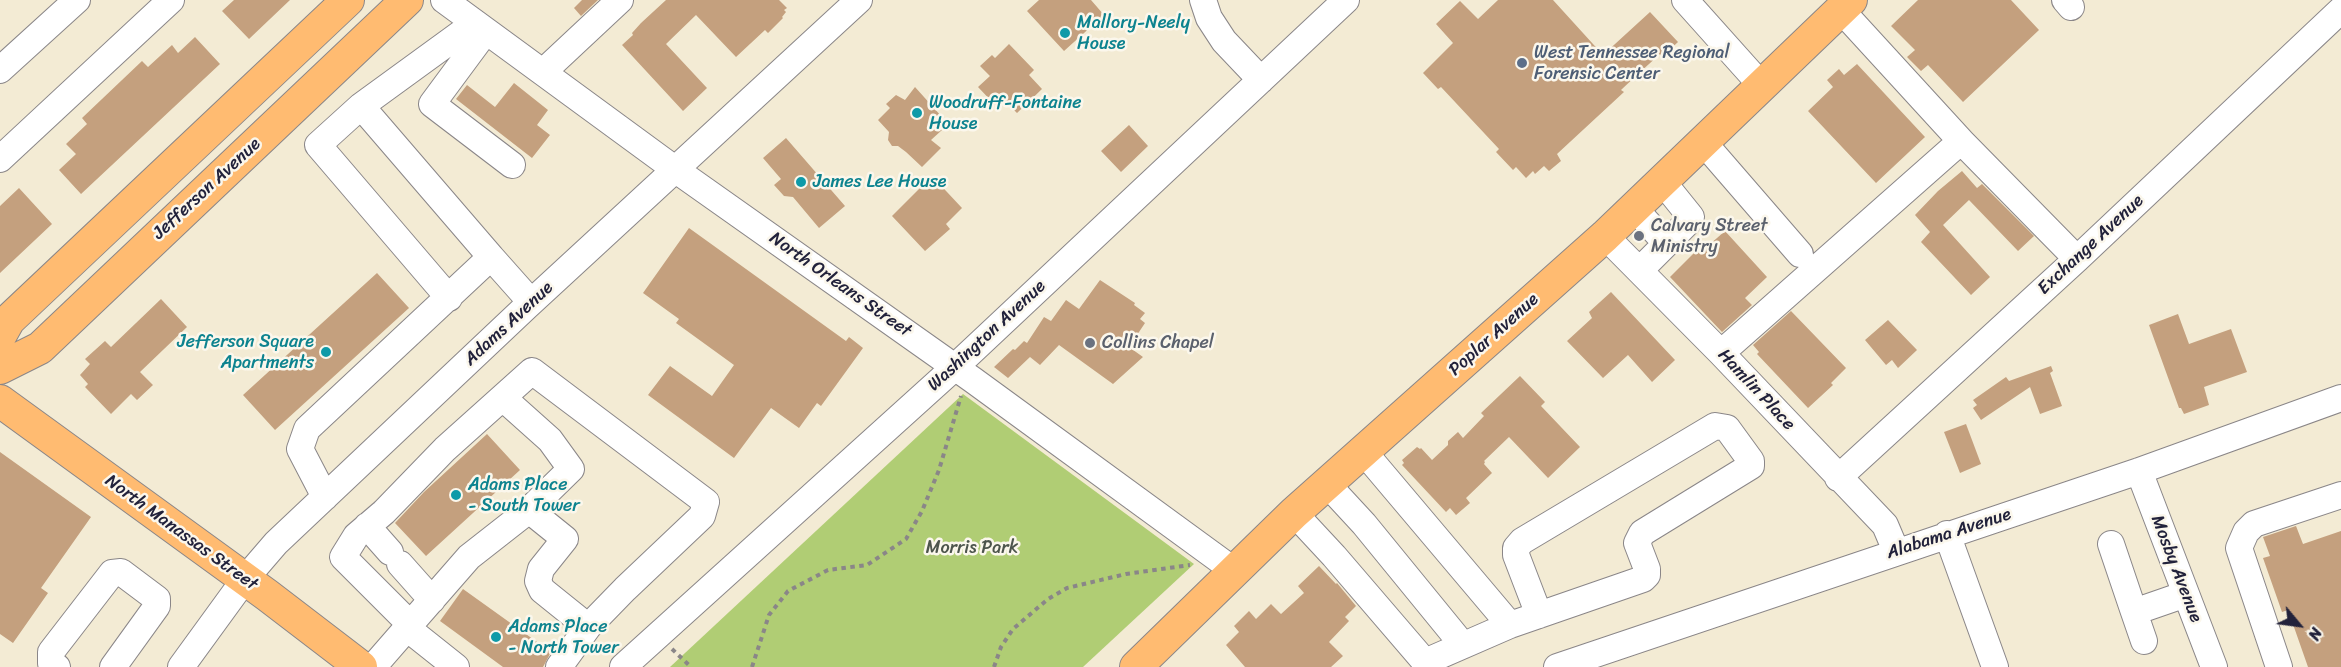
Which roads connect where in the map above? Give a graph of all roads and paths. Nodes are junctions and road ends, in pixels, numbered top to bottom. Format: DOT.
graph roads {
  1 [pos="76,0"];
  2 [pos="171,0"];
  3 [pos="348,0"];
  4 [pos="407,0"];
  5 [pos="444,0"];
  6 [pos="620,0"];
  7 [pos="859,0"];
  8 [pos="1203,0"];
  9 [pos="1346,0"];
  10 [pos="1686,0"];
  11 [pos="1846,5"];
  12 [pos="2341,10"];
  13 [pos="481,27"];
  14 [pos="0,70"];
  15 [pos="543,72"];
  16 [pos="1261,80"];
  17 [pos="1762,86"];
  18 [pos="361,106"];
  19 [pos="1960,141"];
  20 [pos="1703,142"];
  21 [pos="0,159"];
  22 [pos="512,165"];
  23 [pos="676,170"];
  24 [pos="1662,181"];
  25 [pos="1634,208"];
  26 [pos="1605,236"];
  27 [pos="1666,243"];
  28 [pos="1800,254"];
  29 [pos="491,257"];
  30 [pos="2077,259"];
  31 [pos="1640,270"];
  32 [pos="449,298"];
  33 [pos="531,302"];
  34 [pos="0,336"];
  35 [pos="1721,353"];
  36 [pos="0,368"];
  37 [pos="964,373"];
  38 [pos="503,398"];
  39 [pos="2341,398"];
  40 [pos="0,401"];
  41 [pos="1363,451"];
  42 [pos="2139,471"];
  43 [pos="1838,478"];
  44 [pos="1327,484"];
  45 [pos="2341,495"];
  46 [pos="325,497"];
  47 [pos="529,510"];
  48 [pos="1294,513"];
  49 [pos="367,526"];
  50 [pos="1947,534"];
  51 [pos="2111,544"];
  52 [pos="1896,551"];
  53 [pos="1225,565"];
  54 [pos="245,579"];
  55 [pos="2186,594"];
  56 [pos="432,600"];
  57 [pos="2134,612"];
  58 [pos="1539,615"];
  59 [pos="1510,625"];
  60 [pos="409,626"];
  61 [pos="588,627"];
  62 [pos="2144,642"];
  63 [pos="1462,644"];
  64 [pos="1615,658"];
  65 [pos="57,667"];
  66 [pos="112,667"];
  67 [pos="181,667"];
  68 [pos="361,667"];
  69 [pos="373,667"];
  70 [pos="456,667"];
  71 [pos="559,667"];
  72 [pos="623,667"];
  73 [pos="752,667"];
  74 [pos="994,667"];
  75 [pos="1136,667"];
  76 [pos="1557,667"];
  77 [pos="1995,667"];
  78 [pos="2214,667"];
  79 [pos="2279,667"];
  1 -- 14 [label="street"];
  2 -- 21 [label="street"];
  3 -- 34 [label="main road"];
  4 -- 36 [label="main road, Jefferson Avenue"];
  5 -- 13 [label="street, North Orleans Street"];
  6 -- 15 [label="street"];
  7 -- 23 [label="street, Adams Avenue"];
  8 -- 16 [label="street"];
  9 -- 16 [label="street, Washington Avenue"];
  10 -- 17 [label="street"];
  11 -- 17 [label="main road, Poplar Avenue"];
  11 -- 19 [label="street"];
  12 -- 30 [label="street, Exchange Avenue"];
  13 -- 15 [label="street, North Orleans Street"];
  13 -- 18 [label="street"];
  13 -- 22 [label="street"];
  15 -- 23 [label="street, North Orleans Street"];
  16 -- 37 [label="street, Washington Avenue"];
  17 -- 20 [label="main road, Poplar Avenue"];
  18 -- 29 [label="street"];
  18 -- 32 [label="street"];
  19 -- 30 [label="street"];
  19 -- 35 [label="street"];
  20 -- 24 [label="main road, Poplar Avenue"];
  20 -- 28 [label="street"];
  23 -- 33 [label="street, Adams Avenue"];
  23 -- 37 [label="street, North Orleans Street"];
  24 -- 25 [label="main road, Poplar Avenue"];
  24 -- 27 [label="street"];
  25 -- 26 [label="main road, Poplar Avenue"];
  25 -- 27 [label="street"];
  26 -- 31 [label="street, Hamlin Place"];
  26 -- 41 [label="main road, Poplar Avenue"];
  27 -- 31 [label="street"];
  29 -- 32 [label="street"];
  29 -- 33 [label="street"];
  30 -- 43 [label="street, Exchange Avenue"];
  31 -- 35 [label="street, Hamlin Place"];
  32 -- 46 [label="street"];
  33 -- 46 [label="street, Adams Avenue"];
  35 -- 43 [label="street, Hamlin Place"];
  37 -- 53 [label="street, North Orleans Street"];
  37 -- 72 [label="street, Washington Avenue"];
  37 -- 73 [label="path"];
  38 -- 47 [label="street"];
  38 -- 49 [label="street"];
  38 -- 61 [label="street"];
  39 -- 42 [label="street, Alabama Avenue"];
  40 -- 54 [label="main road, North Manassas Street"];
  41 -- 44 [label="main road, Poplar Avenue"];
  41 -- 59 [label="street"];
  42 -- 50 [label="street, Alabama Avenue"];
  42 -- 55 [label="street, Mosby Avenue"];
  43 -- 52 [label="street, Hamlin Place"];
  44 -- 48 [label="main road, Poplar Avenue"];
  44 -- 63 [label="street"];
  45 -- 79 [label="street"];
  46 -- 54 [label="street, Adams Avenue"];
  47 -- 56 [label="street"];
  47 -- 61 [label="street"];
  48 -- 53 [label="main road, Poplar Avenue"];
  48 -- 63 [label="street"];
  49 -- 56 [label="street"];
  49 -- 60 [label="street"];
  50 -- 52 [label="street, Alabama Avenue"];
  50 -- 77 [label="street"];
  51 -- 57 [label="street"];
  52 -- 64 [label="street, Alabama Avenue"];
  53 -- 74 [label="path"];
  53 -- 75 [label="main road, Poplar Avenue"];
  54 -- 67 [label="street, Adams Avenue"];
  54 -- 68 [label="main road, North Manassas Street"];
  55 -- 57 [label="street"];
  55 -- 78 [label="street, Mosby Avenue"];
  56 -- 60 [label="street"];
  57 -- 62 [label="street"];
  58 -- 58 [label="street"];
  58 -- 59 [label="street"];
  59 -- 63 [label="street"];
  60 -- 69 [label="street"];
  60 -- 70 [label="street"];
  61 -- 71 [label="street"];
  64 -- 76 [label="street, Alabama Avenue"];
  65 -- 66 [label="street"];
}
